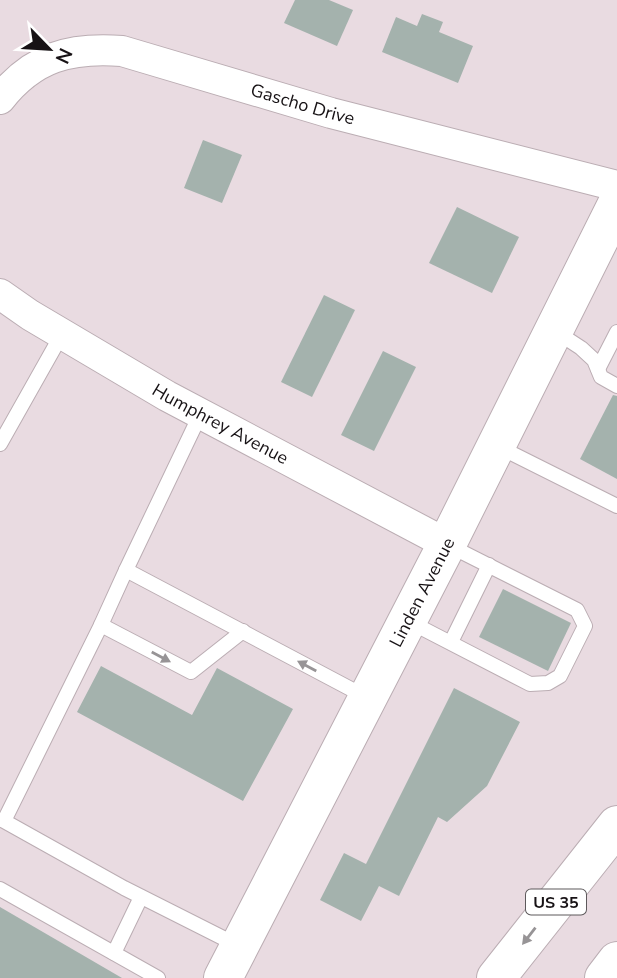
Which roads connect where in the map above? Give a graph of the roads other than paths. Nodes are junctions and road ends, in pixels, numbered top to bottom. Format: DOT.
graph roads {
  1 [pos="0,99"];
  2 [pos="617,186"];
  3 [pos="617,204"];
  4 [pos="0,294"];
  5 [pos="554,331"];
  6 [pos="617,332"];
  7 [pos="62,334"];
  8 [pos="598,369"];
  9 [pos="617,386"];
  10 [pos="200,415"];
  11 [pos="0,444"];
  12 [pos="496,446"];
  13 [pos="617,506"];
  14 [pos="447,544"];
  15 [pos="489,565"];
  16 [pos="126,569"];
  17 [pos="407,621"];
  18 [pos="101,625"];
  19 [pos="243,631"];
  20 [pos="451,642"];
  21 [pos="368,698"];
  22 [pos="617,825"];
  23 [pos="0,889"];
  24 [pos="141,897"];
  25 [pos="114,953"];
  26 [pos="617,961"];
  27 [pos="231,962"];
  28 [pos="158,978"];
  29 [pos="496,978"];
  30 [pos="604,978"];
  1 -- 2 [label="street, Gascho Drive"];
  3 -- 5 [label="main road, Linden Avenue"];
  4 -- 7 [label="street, Humphrey Avenue"];
  5 -- 8 [label="lane"];
  5 -- 12 [label="main road, Linden Avenue"];
  6 -- 8 [label="lane"];
  7 -- 10 [label="street, Humphrey Avenue"];
  7 -- 11 [label="lane"];
  8 -- 9 [label="lane"];
  10 -- 14 [label="street, Humphrey Avenue"];
  10 -- 16 [label="lane"];
  12 -- 13 [label="lane"];
  12 -- 14 [label="main road, Linden Avenue"];
  14 -- 15 [label="lane"];
  14 -- 17 [label="main road, Linden Avenue"];
  15 -- 20 [label="lane"];
  15 -- 20 [label="lane"];
  16 -- 18 [label="lane"];
  16 -- 19 [label="lane"];
  17 -- 20 [label="lane"];
  17 -- 21 [label="main road, Linden Avenue"];
  18 -- 19 [label="lane, one-way"];
  18 -- 24 [label="lane"];
  21 -- 19 [label="lane, one-way"];
  21 -- 27 [label="main road, Linden Avenue"];
  22 -- 29 [label="main road, US 35, one-way"];
  23 -- 25 [label="lane"];
  24 -- 25 [label="lane"];
  24 -- 27 [label="lane"];
  25 -- 28 [label="lane"];
  26 -- 30 [label="main road"];
}
